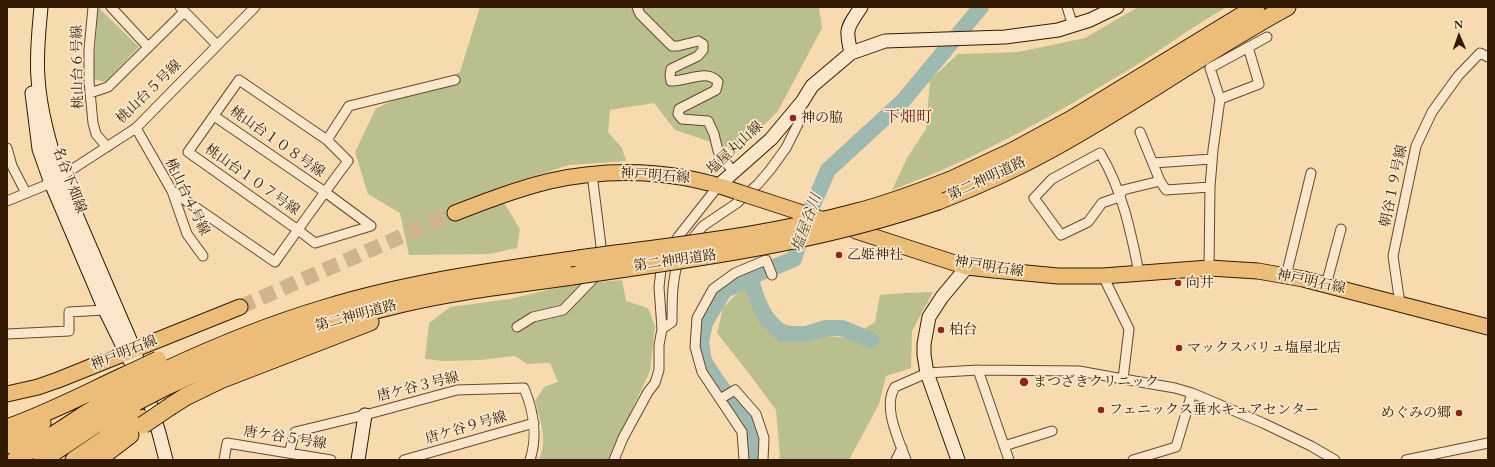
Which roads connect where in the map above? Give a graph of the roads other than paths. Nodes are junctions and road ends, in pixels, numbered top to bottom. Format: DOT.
graph roads {
  1 [pos="34,7"];
  2 [pos="40,7"];
  3 [pos="93,7"];
  4 [pos="111,7"];
  5 [pos="637,7"];
  6 [pos="861,7"];
  7 [pos="1067,7"];
  8 [pos="1117,7"];
  9 [pos="1256,7"];
  10 [pos="1287,7"];
  11 [pos="1300,7"];
  12 [pos="251,8"];
  13 [pos="182,9"];
  14 [pos="1073,26"];
  15 [pos="1267,37"];
  16 [pos="1229,40"];
  17 [pos="217,45"];
  18 [pos="148,47"];
  19 [pos="1248,47"];
  20 [pos="851,53"];
  21 [pos="1488,57"];
  22 [pos="455,80"];
  23 [pos="90,93"];
  24 [pos="1220,99"];
  25 [pos="802,102"];
  26 [pos="214,116"];
  27 [pos="136,128"];
  28 [pos="1140,132"];
  29 [pos="327,140"];
  30 [pos="107,147"];
  31 [pos="7,148"];
  32 [pos="1212,159"];
  33 [pos="1153,163"];
  34 [pos="9,167"];
  35 [pos="733,172"];
  36 [pos="1311,173"];
  37 [pos="592,174"];
  38 [pos="56,180"];
  39 [pos="1160,181"];
  40 [pos="719,185"];
  41 [pos="1210,187"];
  42 [pos="172,191"];
  43 [pos="325,192"];
  44 [pos="26,193"];
  45 [pos="1119,196"];
  46 [pos="7,201"];
  47 [pos="455,213"];
  48 [pos="1341,229"];
  49 [pos="298,230"];
  50 [pos="203,256"];
  51 [pos="967,267"];
  52 [pos="1209,268"];
  53 [pos="1139,273"];
  54 [pos="772,275"];
  55 [pos="1103,276"];
  56 [pos="1286,276"];
  57 [pos="1326,285"];
  58 [pos="487,288"];
  59 [pos="1400,304"];
  60 [pos="240,307"];
  61 [pos="105,310"];
  62 [pos="516,327"];
  63 [pos="1488,327"];
  64 [pos="662,329"];
  65 [pos="7,334"];
  66 [pos="130,350"];
  67 [pos="978,370"];
  68 [pos="162,373"];
  69 [pos="927,373"];
  70 [pos="1123,379"];
  71 [pos="94,391"];
  72 [pos="1192,393"];
  73 [pos="7,394"];
  74 [pos="720,399"];
  75 [pos="137,400"];
  76 [pos="365,415"];
  77 [pos="534,423"];
  78 [pos="7,428"];
  79 [pos="1052,431"];
  80 [pos="1488,443"];
  81 [pos="7,446"];
  82 [pos="1004,446"];
  83 [pos="902,448"];
  84 [pos="289,453"];
  85 [pos="15,460"];
  86 [pos="42,460"];
  87 [pos="74,460"];
  88 [pos="97,460"];
  89 [pos="166,460"];
  90 [pos="224,460"];
  91 [pos="332,460"];
  92 [pos="358,460"];
  93 [pos="404,460"];
  94 [pos="530,460"];
  95 [pos="614,460"];
  96 [pos="744,460"];
  97 [pos="763,460"];
  98 [pos="896,460"];
  99 [pos="906,460"];
  100 [pos="958,460"];
  101 [pos="1009,460"];
  102 [pos="1133,460"];
  103 [pos="1335,460"];
  104 [pos="1406,460"];
  1 -- 38 [label="street, 名谷下畑線"];
  2 -- 38 [label="street, 名谷下畑線"];
  3 -- 23 [label="street, 桃山台６号線"];
  4 -- 18 [label="street"];
  5 -- 35 [label="street"];
  6 -- 20 [label="street"];
  7 -- 14 [label="street"];
  8 -- 14 [label="street, 塩屋丸山線"];
  9 -- 68 [label="highway, 第二神明道路, bridge"];
  10 -- 16 [label="highway, 第二神明道路"];
  11 -- 16 [label="highway"];
  12 -- 17 [label="street, 桃山台５号線"];
  13 -- 17 [label="street"];
  13 -- 18 [label="street"];
  14 -- 20 [label="street, 塩屋丸山線"];
  15 -- 19 [label="street"];
  16 -- 58 [label="highway, 第二神明道路, bridge"];
  17 -- 27 [label="street, 桃山台５号線"];
  18 -- 23 [label="street"];
  19 -- 24 [label="street"];
  19 -- 24 [label="street"];
  20 -- 25 [label="street, 塩屋丸山線"];
  21 -- 59 [label="street, 朝谷１９号線"];
  22 -- 29 [label="street"];
  23 -- 30 [label="street, 桃山台６号線"];
  24 -- 32 [label="street"];
  25 -- 35 [label="street, 塩屋丸山線"];
  25 -- 64 [label="street"];
  26 -- 29 [label="street, 桃山台１０７号線"];
  26 -- 43 [label="street, 桃山台１０８号線"];
  26 -- 49 [label="street, 桃山台１０７号線"];
  27 -- 30 [label="street, 桃山台５号線"];
  27 -- 42 [label="street, 桃山台４号線"];
  28 -- 33 [label="street"];
  29 -- 43 [label="street, 桃山台１０７号線"];
  30 -- 38 [label="street, 桃山台５号線"];
  31 -- 34 [label="street"];
  32 -- 33 [label="street"];
  32 -- 41 [label="street"];
  33 -- 39 [label="street"];
  34 -- 44 [label="street"];
  35 -- 40 [label="street, 塩屋丸山線"];
  36 -- 56 [label="street"];
  37 -- 40 [label="main road, 神戸明石線"];
  37 -- 47 [label="main road, 神戸明石線"];
  37 -- 62 [label="street"];
  38 -- 44 [label="street, 桃山台５号線"];
  38 -- 61 [label="street, 名谷下畑線"];
  38 -- 66 [label="street, 名谷下畑線"];
  39 -- 41 [label="street"];
  39 -- 45 [label="street"];
  40 -- 51 [label="main road, 神戸明石線, bridge"];
  40 -- 64 [label="street, 塩屋丸山線"];
  41 -- 52 [label="street"];
  42 -- 49 [label="street, 桃山台１０７号線"];
  42 -- 50 [label="street, 桃山台４号線"];
  43 -- 49 [label="street, 桃山台１０７号線"];
  43 -- 49 [label="street, 桃山台１０８号線"];
  44 -- 46 [label="street, 桃山台５号線"];
  45 -- 45 [label="street"];
  45 -- 53 [label="street"];
  48 -- 57 [label="street"];
  51 -- 55 [label="main road, 神戸明石線"];
  51 -- 69 [label="street"];
  52 -- 53 [label="main road, 神戸明石線"];
  52 -- 56 [label="main road, 神戸明石線"];
  53 -- 55 [label="main road, 神戸明石線"];
  54 -- 74 [label="street"];
  55 -- 70 [label="street"];
  56 -- 57 [label="main road, 神戸明石線"];
  57 -- 59 [label="main road, 神戸明石線"];
  58 -- 68 [label="highway, 第二神明道路"];
  58 -- 75 [label="highway, bridge"];
  59 -- 63 [label="main road, 神戸明石線"];
  60 -- 66 [label="main road, 神戸明石線"];
  61 -- 65 [label="street"];
  61 -- 66 [label="street, 名谷下畑線"];
  64 -- 95 [label="street, 塩屋丸山線"];
  66 -- 73 [label="main road, 神戸明石線"];
  66 -- 75 [label="street"];
  67 -- 69 [label="street"];
  67 -- 70 [label="street"];
  67 -- 82 [label="street"];
  68 -- 75 [label="highway, 第二神明道路, bridge"];
  68 -- 75 [label="highway, bridge"];
  69 -- 83 [label="street"];
  69 -- 100 [label="street"];
  70 -- 72 [label="street"];
  71 -- 75 [label="highway"];
  71 -- 78 [label="highway"];
  71 -- 81 [label="highway"];
  72 -- 102 [label="street"];
  72 -- 103 [label="street"];
  74 -- 96 [label="street"];
  74 -- 97 [label="street"];
  75 -- 85 [label="highway, 第二神明道路"];
  75 -- 86 [label="highway, 第二神明道路"];
  75 -- 87 [label="highway"];
  75 -- 88 [label="highway"];
  75 -- 89 [label="street"];
  76 -- 77 [label="street, 唐ケ谷３号線"];
  76 -- 84 [label="street"];
  76 -- 92 [label="street"];
  77 -- 93 [label="street, 唐ケ谷９号線"];
  77 -- 94 [label="street, 唐ケ谷３号線"];
  79 -- 82 [label="street"];
  80 -- 104 [label="street"];
  82 -- 101 [label="street"];
  83 -- 98 [label="street"];
  83 -- 99 [label="street"];
  84 -- 90 [label="street, 唐ケ谷５号線"];
  84 -- 91 [label="street, 唐ケ谷５号線"];
}
